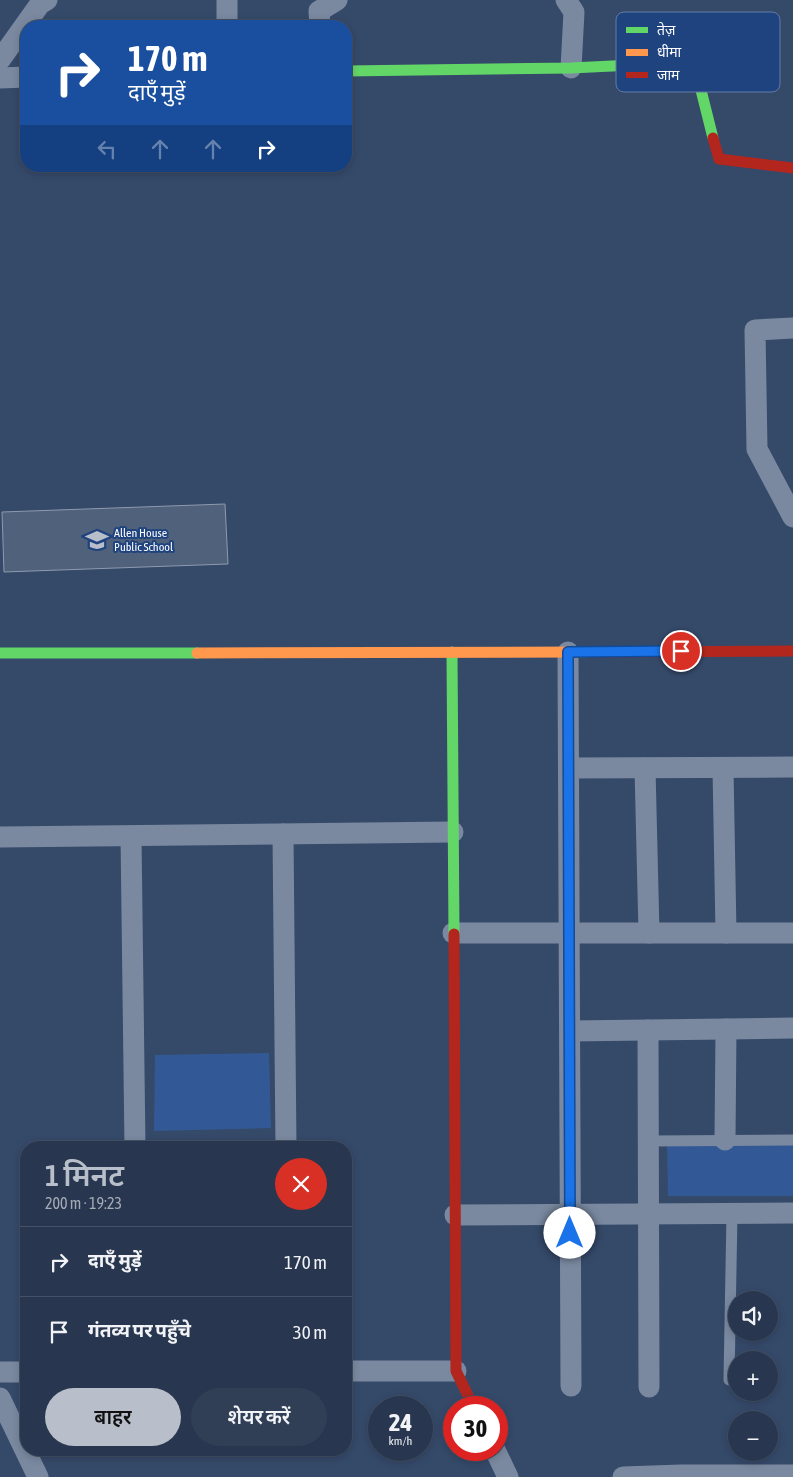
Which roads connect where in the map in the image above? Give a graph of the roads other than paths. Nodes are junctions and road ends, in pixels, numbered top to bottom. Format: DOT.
graph roads {
  1 [pos="47,0"];
  2 [pos="227,0"];
  3 [pos="336,0"];
  4 [pos="566,0"];
  5 [pos="29,20"];
  6 [pos="228,20"];
  7 [pos="319,20"];
  8 [pos="20,32"];
  9 [pos="0,60"];
  10 [pos="616,66"];
  11 [pos="571,68"];
  12 [pos="352,71"];
  13 [pos="20,77"];
  14 [pos="0,78"];
  15 [pos="702,92"];
  16 [pos="793,168"];
  17 [pos="793,328"];
  18 [pos="793,517"];
  19 [pos="793,651"];
  20 [pos="452,652"];
  21 [pos="568,652"];
  22 [pos="0,653"];
  23 [pos="793,767"];
  24 [pos="569,768"];
  25 [pos="645,768"];
  26 [pos="723,768"];
  27 [pos="452,832"];
  28 [pos="284,834"];
  29 [pos="131,836"];
  30 [pos="0,837"];
  31 [pos="453,933"];
  32 [pos="570,933"];
  33 [pos="649,933"];
  34 [pos="726,933"];
  35 [pos="793,933"];
  36 [pos="793,1028"];
  37 [pos="726,1029"];
  38 [pos="648,1030"];
  39 [pos="570,1031"];
  40 [pos="725,1140"];
  41 [pos="793,1140"];
  42 [pos="135,1141"];
  43 [pos="286,1141"];
  44 [pos="649,1141"];
  45 [pos="732,1213"];
  46 [pos="793,1213"];
  47 [pos="570,1214"];
  48 [pos="649,1214"];
  49 [pos="455,1215"];
  50 [pos="730,1351"];
  51 [pos="352,1371"];
  52 [pos="456,1371"];
  53 [pos="0,1372"];
  54 [pos="20,1372"];
  55 [pos="571,1386"];
  56 [pos="649,1387"];
  57 [pos="468,1396"];
  58 [pos="0,1398"];
  59 [pos="20,1440"];
  60 [pos="28,1456"];
  61 [pos="500,1461"];
  62 [pos="793,1475"];
  63 [pos="680,1476"];
  64 [pos="38,1477"];
  65 [pos="508,1477"];
  66 [pos="623,1477"];
  1 -- 5 [label="street"];
  2 -- 6 [label="street"];
  3 -- 7 [label="street"];
  4 -- 11 [label="street"];
  8 -- 9 [label="street"];
  10 -- 11 [label="street"];
  11 -- 12 [label="street"];
  13 -- 14 [label="street"];
  15 -- 16 [label="street"];
  17 -- 18 [label="street"];
  19 -- 21 [label="street"];
  20 -- 21 [label="street"];
  20 -- 22 [label="street"];
  20 -- 27 [label="street"];
  21 -- 24 [label="street"];
  23 -- 26 [label="street"];
  24 -- 25 [label="street"];
  24 -- 32 [label="street"];
  25 -- 26 [label="street"];
  25 -- 33 [label="street"];
  26 -- 34 [label="street"];
  27 -- 28 [label="street"];
  27 -- 31 [label="street"];
  28 -- 29 [label="street"];
  28 -- 43 [label="street"];
  29 -- 30 [label="street"];
  29 -- 42 [label="street"];
  31 -- 32 [label="street"];
  31 -- 49 [label="street"];
  32 -- 33 [label="street"];
  32 -- 39 [label="street"];
  33 -- 34 [label="street"];
  34 -- 35 [label="street"];
  36 -- 37 [label="street"];
  37 -- 38 [label="street"];
  37 -- 40 [label="street"];
  38 -- 39 [label="street"];
  38 -- 44 [label="street"];
  39 -- 47 [label="street"];
  40 -- 41 [label="lane"];
  40 -- 44 [label="lane"];
  44 -- 48 [label="street"];
  45 -- 46 [label="street"];
  45 -- 48 [label="street"];
  45 -- 50 [label="lane"];
  47 -- 48 [label="street"];
  47 -- 49 [label="street"];
  47 -- 55 [label="street"];
  48 -- 56 [label="street"];
  49 -- 52 [label="street"];
  51 -- 52 [label="street"];
  52 -- 57 [label="street"];
  53 -- 54 [label="street"];
  58 -- 59 [label="street"];
  60 -- 64 [label="street"];
  61 -- 65 [label="street"];
  62 -- 63 [label="street"];
  63 -- 66 [label="street"];
}
